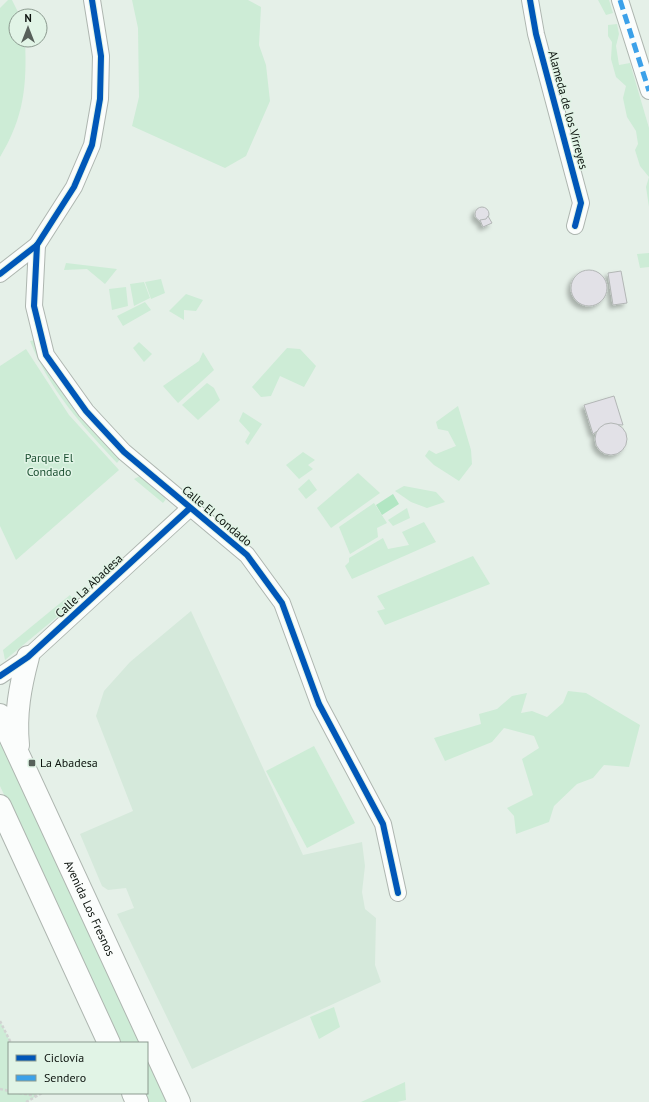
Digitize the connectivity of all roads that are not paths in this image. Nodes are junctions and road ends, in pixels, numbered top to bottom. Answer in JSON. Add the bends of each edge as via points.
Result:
{"nodes":[{"id":1,"x":92,"y":0,"type":"edge"},
{"id":2,"x":530,"y":0,"type":"edge"},
{"id":3,"x":620,"y":0,"type":"edge"},
{"id":4,"x":649,"y":92,"type":"edge"},
{"id":5,"x":575,"y":226,"type":"dead end"},
{"id":6,"x":37,"y":245,"type":"junction"},
{"id":7,"x":0,"y":274,"type":"edge"},
{"id":8,"x":190,"y":508,"type":"junction"},
{"id":9,"x":28,"y":658,"type":"junction"},
{"id":10,"x":0,"y":676,"type":"edge"},
{"id":11,"x":0,"y":716,"type":"edge"},
{"id":12,"x":20,"y":760,"type":"junction"},
{"id":13,"x":0,"y":806,"type":"edge"},
{"id":14,"x":398,"y":893,"type":"dead end"},
{"id":15,"x":109,"y":1042,"type":"edge"},
{"id":16,"x":179,"y":1102,"type":"edge"}],
"edges":[{"from":1,"to":6,"type":"street","via":[[101,56],[100,99],[92,145],[74,187]]},
{"from":2,"to":5,"type":"street","name":"Alameda de los Virreyes","via":[[540,49],[581,203]]},
{"from":3,"to":4,"type":"street"},
{"from":6,"to":7,"type":"street"},
{"from":6,"to":8,"type":"street","name":"Calle El Condado","via":[[34,306],[46,355],[86,411],[124,452]]},
{"from":8,"to":9,"type":"street","name":"Calle La Abadesa"},
{"from":8,"to":14,"type":"street","name":"Calle El Condado","via":[[247,555],[282,603],[319,704],[383,824]]},
{"from":9,"to":10,"type":"street","name":"Calle La Abadesa"},
{"from":9,"to":12,"type":"main road","via":[[16,715]]},
{"from":11,"to":12,"type":"main road","name":"Avenida Los Fresnos"},
{"from":12,"to":16,"type":"main road","name":"Avenida Los Fresnos"},
{"from":13,"to":15,"type":"main road"}]}
